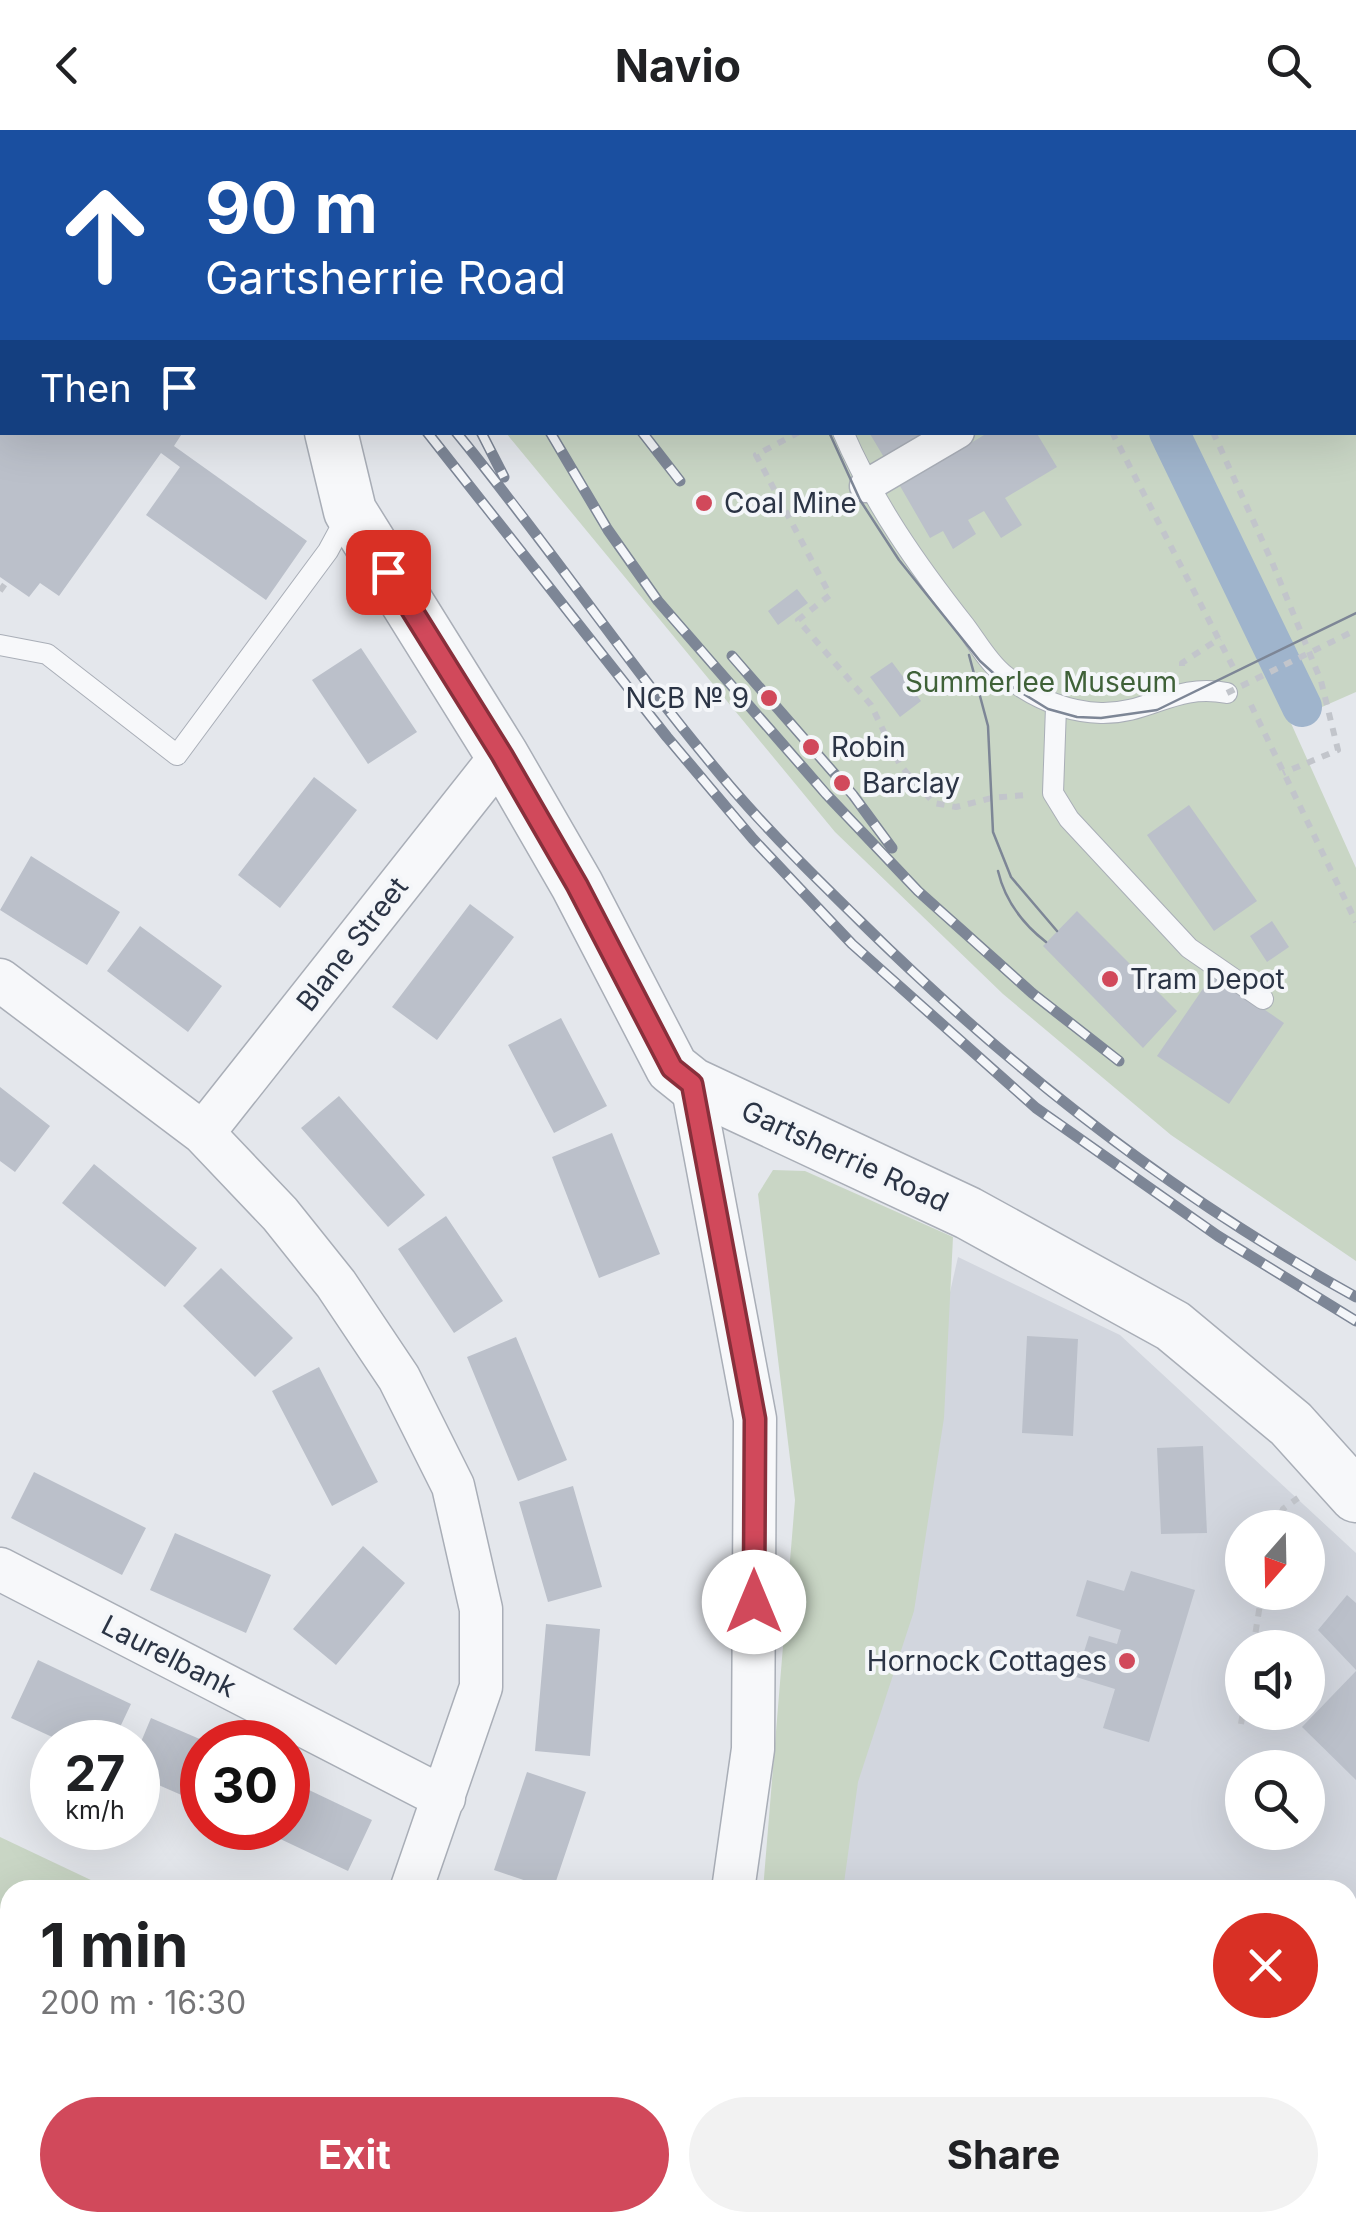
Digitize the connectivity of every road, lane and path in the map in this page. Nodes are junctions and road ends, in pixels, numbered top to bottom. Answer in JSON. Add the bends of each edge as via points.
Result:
{"nodes":[{"id":1,"x":332,"y":435,"type":"edge"},
{"id":2,"x":794,"y":435,"type":"edge"},
{"id":3,"x":844,"y":435,"type":"edge"},
{"id":4,"x":953,"y":435,"type":"edge"},
{"id":5,"x":1114,"y":435,"type":"edge"},
{"id":6,"x":1214,"y":435,"type":"edge"},
{"id":7,"x":866,"y":486,"type":"junction"},
{"id":8,"x":350,"y":511,"type":"junction"},
{"id":9,"x":6,"y":581,"type":"dead end"},
{"id":10,"x":0,"y":590,"type":"edge"},
{"id":11,"x":1356,"y":630,"type":"edge"},
{"id":12,"x":0,"y":645,"type":"edge"},
{"id":13,"x":1227,"y":693,"type":"joint"},
{"id":14,"x":1056,"y":706,"type":"junction"},
{"id":15,"x":502,"y":755,"type":"junction"},
{"id":16,"x":1283,"y":774,"type":"junction"},
{"id":17,"x":1053,"y":793,"type":"junction"},
{"id":18,"x":1356,"y":922,"type":"edge"},
{"id":19,"x":0,"y":980,"type":"edge"},
{"id":20,"x":1263,"y":999,"type":"dead end"},
{"id":21,"x":692,"y":1084,"type":"junction"},
{"id":22,"x":203,"y":1133,"type":"junction"},
{"id":23,"x":1356,"y":1496,"type":"edge"},
{"id":24,"x":0,"y":1569,"type":"edge"},
{"id":25,"x":444,"y":1798,"type":"junction"},
{"id":26,"x":414,"y":1880,"type":"edge"},
{"id":27,"x":734,"y":1880,"type":"edge"}],
"edges":[{"from":1,"to":8,"type":"street","name":"Gartsherrie Road"},
{"from":2,"to":17,"type":"path","via":[[756,455],[830,595],[798,620],[871,705],[900,765],[934,804],[956,807]]},
{"from":3,"to":7,"type":"lane"},
{"from":4,"to":7,"type":"street"},
{"from":5,"to":16,"type":"path"},
{"from":6,"to":16,"type":"path","via":[[1321,681],[1338,750]]},
{"from":7,"to":14,"type":"lane","via":[[1001,673]]},
{"from":8,"to":12,"type":"lane","via":[[328,551],[177,754],[47,654]]},
{"from":8,"to":15,"type":"street","name":"Gartsherrie Road"},
{"from":9,"to":10,"type":"path"},
{"from":11,"to":13,"type":"path","bridge":true},
{"from":13,"to":14,"type":"lane","via":[[1203,688],[1103,713]]},
{"from":14,"to":17,"type":"lane"},
{"from":15,"to":21,"type":"street","name":"Gartsherrie Road","via":[[664,1055]]},
{"from":15,"to":22,"type":"street","name":"Blane Street"},
{"from":16,"to":18,"type":"path"},
{"from":17,"to":20,"type":"lane","via":[[1069,820],[1189,948]]},
{"from":19,"to":22,"type":"street"},
{"from":21,"to":23,"type":"street","name":"Gartsherrie Road","via":[[968,1213],[1173,1326],[1290,1424]]},
{"from":21,"to":27,"type":"street","via":[[755,1419],[752,1748]]},
{"from":22,"to":25,"type":"street","via":[[336,1284],[399,1378],[452,1486],[480,1609],[481,1686]]},
{"from":24,"to":25,"type":"street","name":"Laurelbank"},
{"from":25,"to":26,"type":"street"}]}
